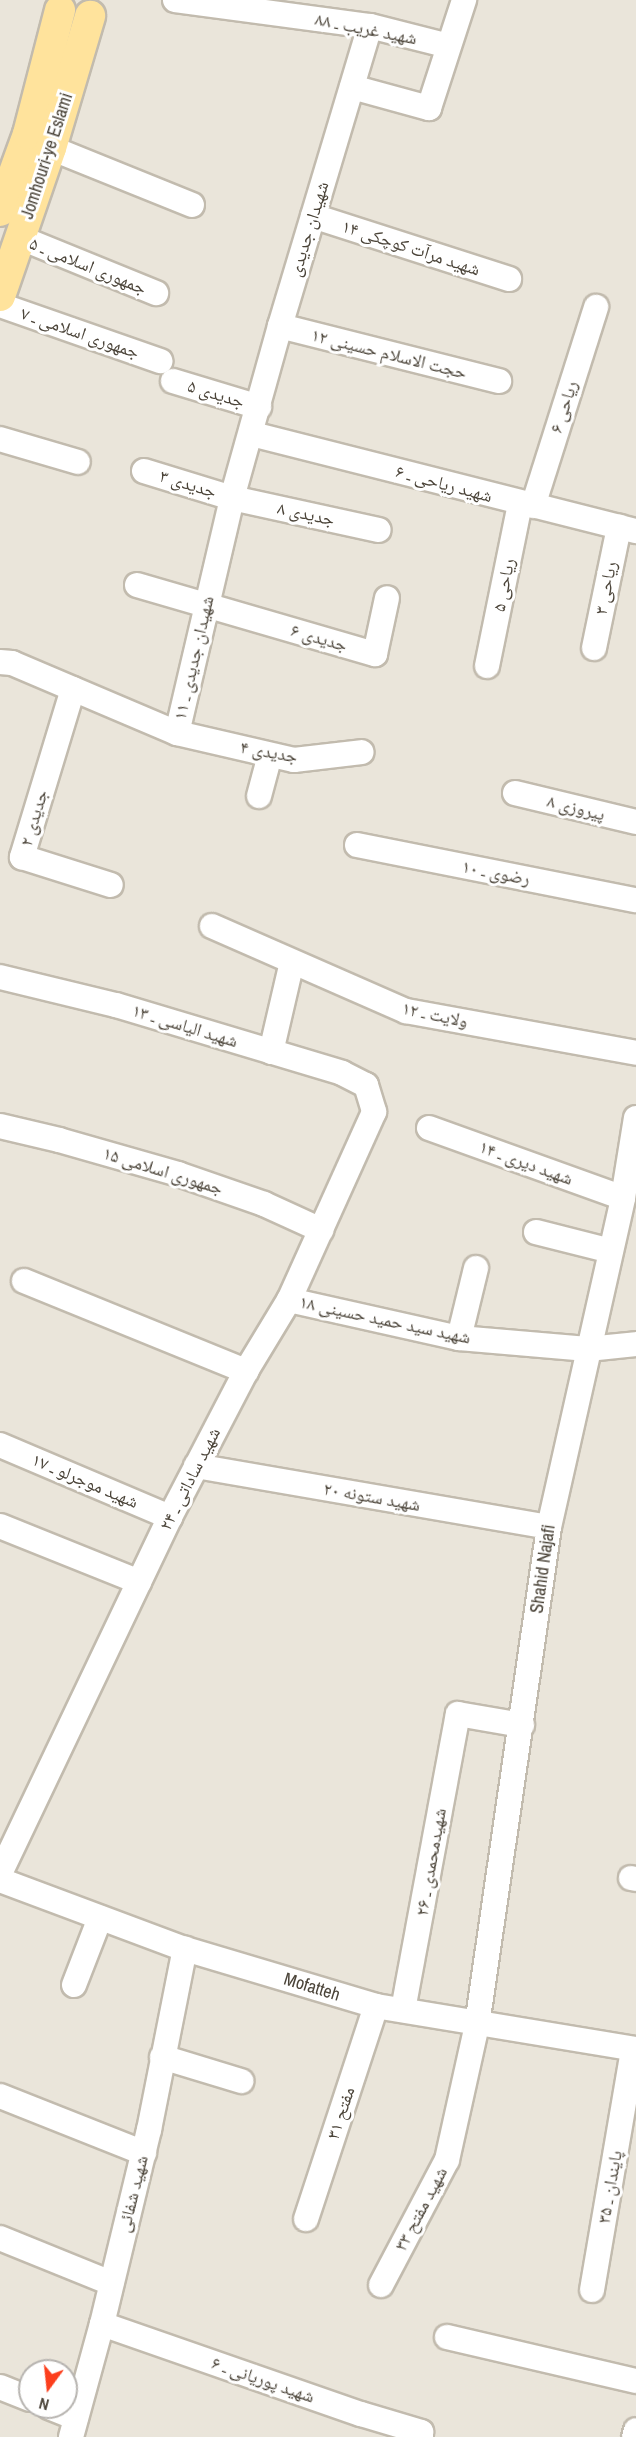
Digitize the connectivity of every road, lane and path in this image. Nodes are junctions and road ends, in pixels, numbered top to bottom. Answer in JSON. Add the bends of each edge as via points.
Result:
{"nodes":[{"id":1,"x":175,"y":0,"type":"edge"},
{"id":2,"x":464,"y":0,"type":"edge"},
{"id":3,"x":57,"y":5,"type":"edge"},
{"id":4,"x":98,"y":8,"type":"edge"},
{"id":5,"x":370,"y":26,"type":"junction"},
{"id":6,"x":449,"y":46,"type":"junction"},
{"id":7,"x":352,"y":87,"type":"junction"},
{"id":8,"x":51,"y":148,"type":"junction"},
{"id":9,"x":3,"y":195,"type":"edge"},
{"id":10,"x":192,"y":205,"type":"dead end"},
{"id":11,"x":313,"y":216,"type":"junction"},
{"id":12,"x":21,"y":238,"type":"junction"},
{"id":13,"x":509,"y":279,"type":"dead end"},
{"id":14,"x":156,"y":293,"type":"dead end"},
{"id":15,"x":0,"y":296,"type":"edge"},
{"id":16,"x":0,"y":305,"type":"edge"},
{"id":17,"x":596,"y":308,"type":"dead end"},
{"id":18,"x":280,"y":326,"type":"junction"},
{"id":19,"x":166,"y":371,"type":"joint"},
{"id":20,"x":499,"y":381,"type":"dead end"},
{"id":21,"x":259,"y":408,"type":"junction"},
{"id":22,"x":252,"y":434,"type":"junction"},
{"id":23,"x":0,"y":439,"type":"edge"},
{"id":24,"x":78,"y":462,"type":"dead end"},
{"id":25,"x":144,"y":471,"type":"dead end"},
{"id":26,"x":232,"y":498,"type":"junction"},
{"id":27,"x":526,"y":505,"type":"junction"},
{"id":28,"x":627,"y":529,"type":"edge"},
{"id":29,"x":379,"y":530,"type":"dead end"},
{"id":30,"x":137,"y":585,"type":"dead end"},
{"id":31,"x":387,"y":598,"type":"dead end"},
{"id":32,"x":207,"y":605,"type":"junction"},
{"id":33,"x":594,"y":648,"type":"dead end"},
{"id":34,"x":0,"y":662,"type":"edge"},
{"id":35,"x":487,"y":666,"type":"dead end"},
{"id":36,"x":74,"y":689,"type":"junction"},
{"id":37,"x":177,"y":733,"type":"junction"},
{"id":38,"x":362,"y":752,"type":"dead end"},
{"id":39,"x":270,"y":755,"type":"junction"},
{"id":40,"x":515,"y":793,"type":"dead end"},
{"id":41,"x":260,"y":796,"type":"dead end"},
{"id":42,"x":636,"y":822,"type":"edge"},
{"id":43,"x":357,"y":845,"type":"dead end"},
{"id":44,"x":111,"y":885,"type":"dead end"},
{"id":45,"x":636,"y":900,"type":"edge"},
{"id":46,"x":212,"y":926,"type":"dead end"},
{"id":47,"x":292,"y":962,"type":"junction"},
{"id":48,"x":0,"y":977,"type":"edge"},
{"id":49,"x":271,"y":1052,"type":"junction"},
{"id":50,"x":636,"y":1053,"type":"edge"},
{"id":51,"x":366,"y":1085,"type":"joint"},
{"id":52,"x":636,"y":1118,"type":"edge"},
{"id":53,"x":0,"y":1126,"type":"edge"},
{"id":54,"x":429,"y":1128,"type":"dead end"},
{"id":55,"x":633,"y":1154,"type":"edge"},
{"id":56,"x":623,"y":1198,"type":"junction"},
{"id":57,"x":321,"y":1230,"type":"junction"},
{"id":58,"x":536,"y":1232,"type":"dead end"},
{"id":59,"x":611,"y":1251,"type":"junction"},
{"id":60,"x":476,"y":1268,"type":"dead end"},
{"id":61,"x":24,"y":1281,"type":"dead end"},
{"id":62,"x":289,"y":1300,"type":"junction"},
{"id":63,"x":459,"y":1338,"type":"junction"},
{"id":64,"x":636,"y":1344,"type":"edge"},
{"id":65,"x":588,"y":1349,"type":"junction"},
{"id":66,"x":246,"y":1371,"type":"junction"},
{"id":67,"x":0,"y":1445,"type":"edge"},
{"id":68,"x":196,"y":1466,"type":"junction"},
{"id":69,"x":170,"y":1517,"type":"junction"},
{"id":70,"x":0,"y":1526,"type":"edge"},
{"id":71,"x":549,"y":1527,"type":"junction"},
{"id":72,"x":139,"y":1582,"type":"junction"},
{"id":73,"x":522,"y":1725,"type":"junction"},
{"id":74,"x":0,"y":1873,"type":"edge"},
{"id":75,"x":0,"y":1880,"type":"edge"},
{"id":76,"x":100,"y":1918,"type":"junction"},
{"id":77,"x":184,"y":1949,"type":"junction"},
{"id":78,"x":74,"y":1985,"type":"dead end"},
{"id":79,"x":376,"y":2006,"type":"junction"},
{"id":80,"x":403,"y":2010,"type":"junction"},
{"id":81,"x":477,"y":2025,"type":"junction"},
{"id":82,"x":635,"y":2049,"type":"edge"},
{"id":83,"x":162,"y":2057,"type":"junction"},
{"id":84,"x":242,"y":2081,"type":"dead end"},
{"id":85,"x":0,"y":2096,"type":"edge"},
{"id":86,"x":144,"y":2153,"type":"junction"},
{"id":87,"x":306,"y":2219,"type":"dead end"},
{"id":88,"x":0,"y":2238,"type":"edge"},
{"id":89,"x":111,"y":2283,"type":"junction"},
{"id":90,"x":381,"y":2285,"type":"dead end"},
{"id":91,"x":592,"y":2290,"type":"dead end"},
{"id":92,"x":102,"y":2324,"type":"junction"},
{"id":93,"x":447,"y":2337,"type":"dead end"},
{"id":94,"x":636,"y":2381,"type":"edge"},
{"id":95,"x":0,"y":2387,"type":"edge"},
{"id":96,"x":18,"y":2394,"type":"edge"},
{"id":97,"x":73,"y":2427,"type":"edge"},
{"id":98,"x":636,"y":2430,"type":"edge"},
{"id":99,"x":421,"y":2437,"type":"edge"},
{"id":100,"x":634,"y":2437,"type":"edge"}],
"edges":[{"from":1,"to":5,"type":"street","name":"شهید غریب ـ ۸۸"},
{"from":2,"to":6,"type":"street"},
{"from":3,"to":4,"type":"main road","via":[[75,17]]},
{"from":3,"to":9,"type":"main road","name":"Jomhouri-ye Eslami","via":[[28,134]]},
{"from":4,"to":8,"type":"main road","name":"Jomhouri-ye Eslami"},
{"from":5,"to":6,"type":"street","name":"شهید غریب ـ ۸۸"},
{"from":5,"to":7,"type":"street","name":"شهیدان جدیدی"},
{"from":6,"to":7,"type":"street","via":[[429,108]]},
{"from":7,"to":11,"type":"street","name":"شهیدان جدیدی"},
{"from":8,"to":10,"type":"street"},
{"from":8,"to":12,"type":"main road","name":"Jomhouri-ye Eslami"},
{"from":11,"to":13,"type":"street","name":"شهید مرآت کوچکی ۱۴"},
{"from":11,"to":18,"type":"street","name":"شهیدان جدیدی"},
{"from":12,"to":14,"type":"street","name":"جمهوری اسلامی ـ ۵"},
{"from":12,"to":15,"type":"main road","name":"Jomhouri-ye Eslami"},
{"from":16,"to":19,"type":"street","name":"جمهوری اسلامی ـ ۷"},
{"from":17,"to":27,"type":"street","name":"ریاحی ۶"},
{"from":18,"to":20,"type":"street","name":"حجت الاسلام حسینی ۱۲"},
{"from":18,"to":21,"type":"street","name":"شهیدان جدیدی"},
{"from":19,"to":21,"type":"street","name":"جدیدی ۵"},
{"from":21,"to":22,"type":"street","name":"شهیدان جدیدی"},
{"from":22,"to":26,"type":"street","name":"شهیدان جدیدی ـ ۱۱"},
{"from":22,"to":27,"type":"street","name":"شهید ریاحی ـ ۶"},
{"from":23,"to":24,"type":"street"},
{"from":25,"to":26,"type":"street","name":"جدیدی ۳"},
{"from":26,"to":29,"type":"street","name":"جدیدی ۸"},
{"from":26,"to":32,"type":"street","name":"شهیدان جدیدی ـ ۱۱"},
{"from":27,"to":28,"type":"street","name":"شهید ریاحی ـ ۶"},
{"from":27,"to":35,"type":"street","name":"ریاحی ۵"},
{"from":28,"to":33,"type":"street","name":"ریاحی ۳"},
{"from":30,"to":32,"type":"street"},
{"from":31,"to":32,"type":"street","name":"جدیدی ۶","via":[[375,654]]},
{"from":32,"to":37,"type":"street","name":"شهیدان جدیدی ـ ۱۱"},
{"from":34,"to":36,"type":"street","name":"شهیدان جدیدی ـ ۱۱","via":[[12,663]]},
{"from":36,"to":37,"type":"street","name":"شهیدان جدیدی ـ ۱۱"},
{"from":36,"to":44,"type":"street","name":"جدیدی ۲","via":[[22,857]]},
{"from":37,"to":39,"type":"street","name":"جدیدی ۴"},
{"from":38,"to":39,"type":"street","name":"جدیدی ۴","via":[[294,760]]},
{"from":39,"to":41,"type":"street"},
{"from":40,"to":42,"type":"street","name":"پیروزی ۸"},
{"from":43,"to":45,"type":"street","name":"رضوی ـ ۱۰"},
{"from":46,"to":47,"type":"street","name":"ولایت ـ ۱۲"},
{"from":47,"to":49,"type":"street"},
{"from":47,"to":50,"type":"street","name":"ولایت ـ ۱۲","via":[[406,1011]]},
{"from":48,"to":49,"type":"street","name":"شهید الیاسی ـ ۱۳","via":[[116,1005]]},
{"from":49,"to":51,"type":"street","name":"شهید الیاسی ـ ۱۳","via":[[342,1073]]},
{"from":51,"to":57,"type":"street","name":"شهید ساداتی ـ ۲۴","via":[[374,1112]]},
{"from":52,"to":55,"type":"street","name":"Shahid Najafi"},
{"from":53,"to":57,"type":"street","name":"جمهوری اسلامی ۱۵","via":[[178,1174],[264,1204]]},
{"from":54,"to":56,"type":"street","name":"شهید دیری ـ ۱۴"},
{"from":55,"to":56,"type":"street","name":"Shahid Najafi"},
{"from":56,"to":59,"type":"street","name":"Shahid Najafi"},
{"from":57,"to":62,"type":"street","name":"شهید ساداتی ـ ۲۴"},
{"from":58,"to":59,"type":"street"},
{"from":59,"to":65,"type":"street","name":"Shahid Najafi"},
{"from":60,"to":63,"type":"street"},
{"from":61,"to":66,"type":"street"},
{"from":62,"to":63,"type":"street","name":"شهید سید حمید حسینی ۱۸"},
{"from":62,"to":66,"type":"street","name":"شهید ساداتی ـ ۲۴"},
{"from":63,"to":65,"type":"street","name":"شهید سید حمید حسینی ۱۸"},
{"from":64,"to":65,"type":"street","name":"شهید سید حمید حسینی ۱۸"},
{"from":65,"to":71,"type":"street","name":"Shahid Najafi"},
{"from":66,"to":68,"type":"street","name":"شهید ساداتی ـ ۲۴"},
{"from":67,"to":69,"type":"street","name":"شهید موجرلو ـ ۱۷"},
{"from":68,"to":69,"type":"street","name":"شهید ساداتی ـ ۲۴"},
{"from":68,"to":71,"type":"street","name":"شهید ستونه ۲۰"},
{"from":69,"to":72,"type":"street","name":"شهید ساداتی ـ ۲۴"},
{"from":70,"to":72,"type":"street"},
{"from":71,"to":73,"type":"street","name":"Shahid Najafi"},
{"from":72,"to":74,"type":"street","name":"شهید ساداتی ـ ۲۴"},
{"from":73,"to":80,"type":"street","name":"شهیدمحمدی ـ ۲۶","via":[[458,1714]]},
{"from":73,"to":81,"type":"street","name":"Shahid Najafi"},
{"from":75,"to":76,"type":"street","name":"Mofatteh"},
{"from":76,"to":77,"type":"street","name":"Mofatteh"},
{"from":76,"to":78,"type":"street"},
{"from":77,"to":79,"type":"street","name":"Mofatteh"},
{"from":77,"to":83,"type":"street","name":"شهید شفائی"},
{"from":79,"to":80,"type":"street","name":"Mofatteh"},
{"from":79,"to":87,"type":"street","name":"مفتح ۳۱"},
{"from":80,"to":81,"type":"street","name":"Mofatteh"},
{"from":81,"to":82,"type":"street","name":"Mofatteh"},
{"from":81,"to":90,"type":"street","name":"شهید مفتح ۳۳","via":[[447,2160]]},
{"from":82,"to":91,"type":"street","name":"پایندان ـ ۳۵"},
{"from":83,"to":84,"type":"street"},
{"from":83,"to":86,"type":"street","name":"شهید شفائی"},
{"from":85,"to":86,"type":"street"},
{"from":86,"to":89,"type":"street","name":"شهید شفائی"},
{"from":88,"to":89,"type":"street"},
{"from":89,"to":92,"type":"street","name":"شهید شفائی"},
{"from":92,"to":97,"type":"street","name":"شهید شفائی"},
{"from":92,"to":99,"type":"street","name":"شهید پوریانی ـ ۶","via":[[421,2432]]},
{"from":93,"to":94,"type":"street"},
{"from":95,"to":96,"type":"street"},
{"from":98,"to":100,"type":"street"}]}
